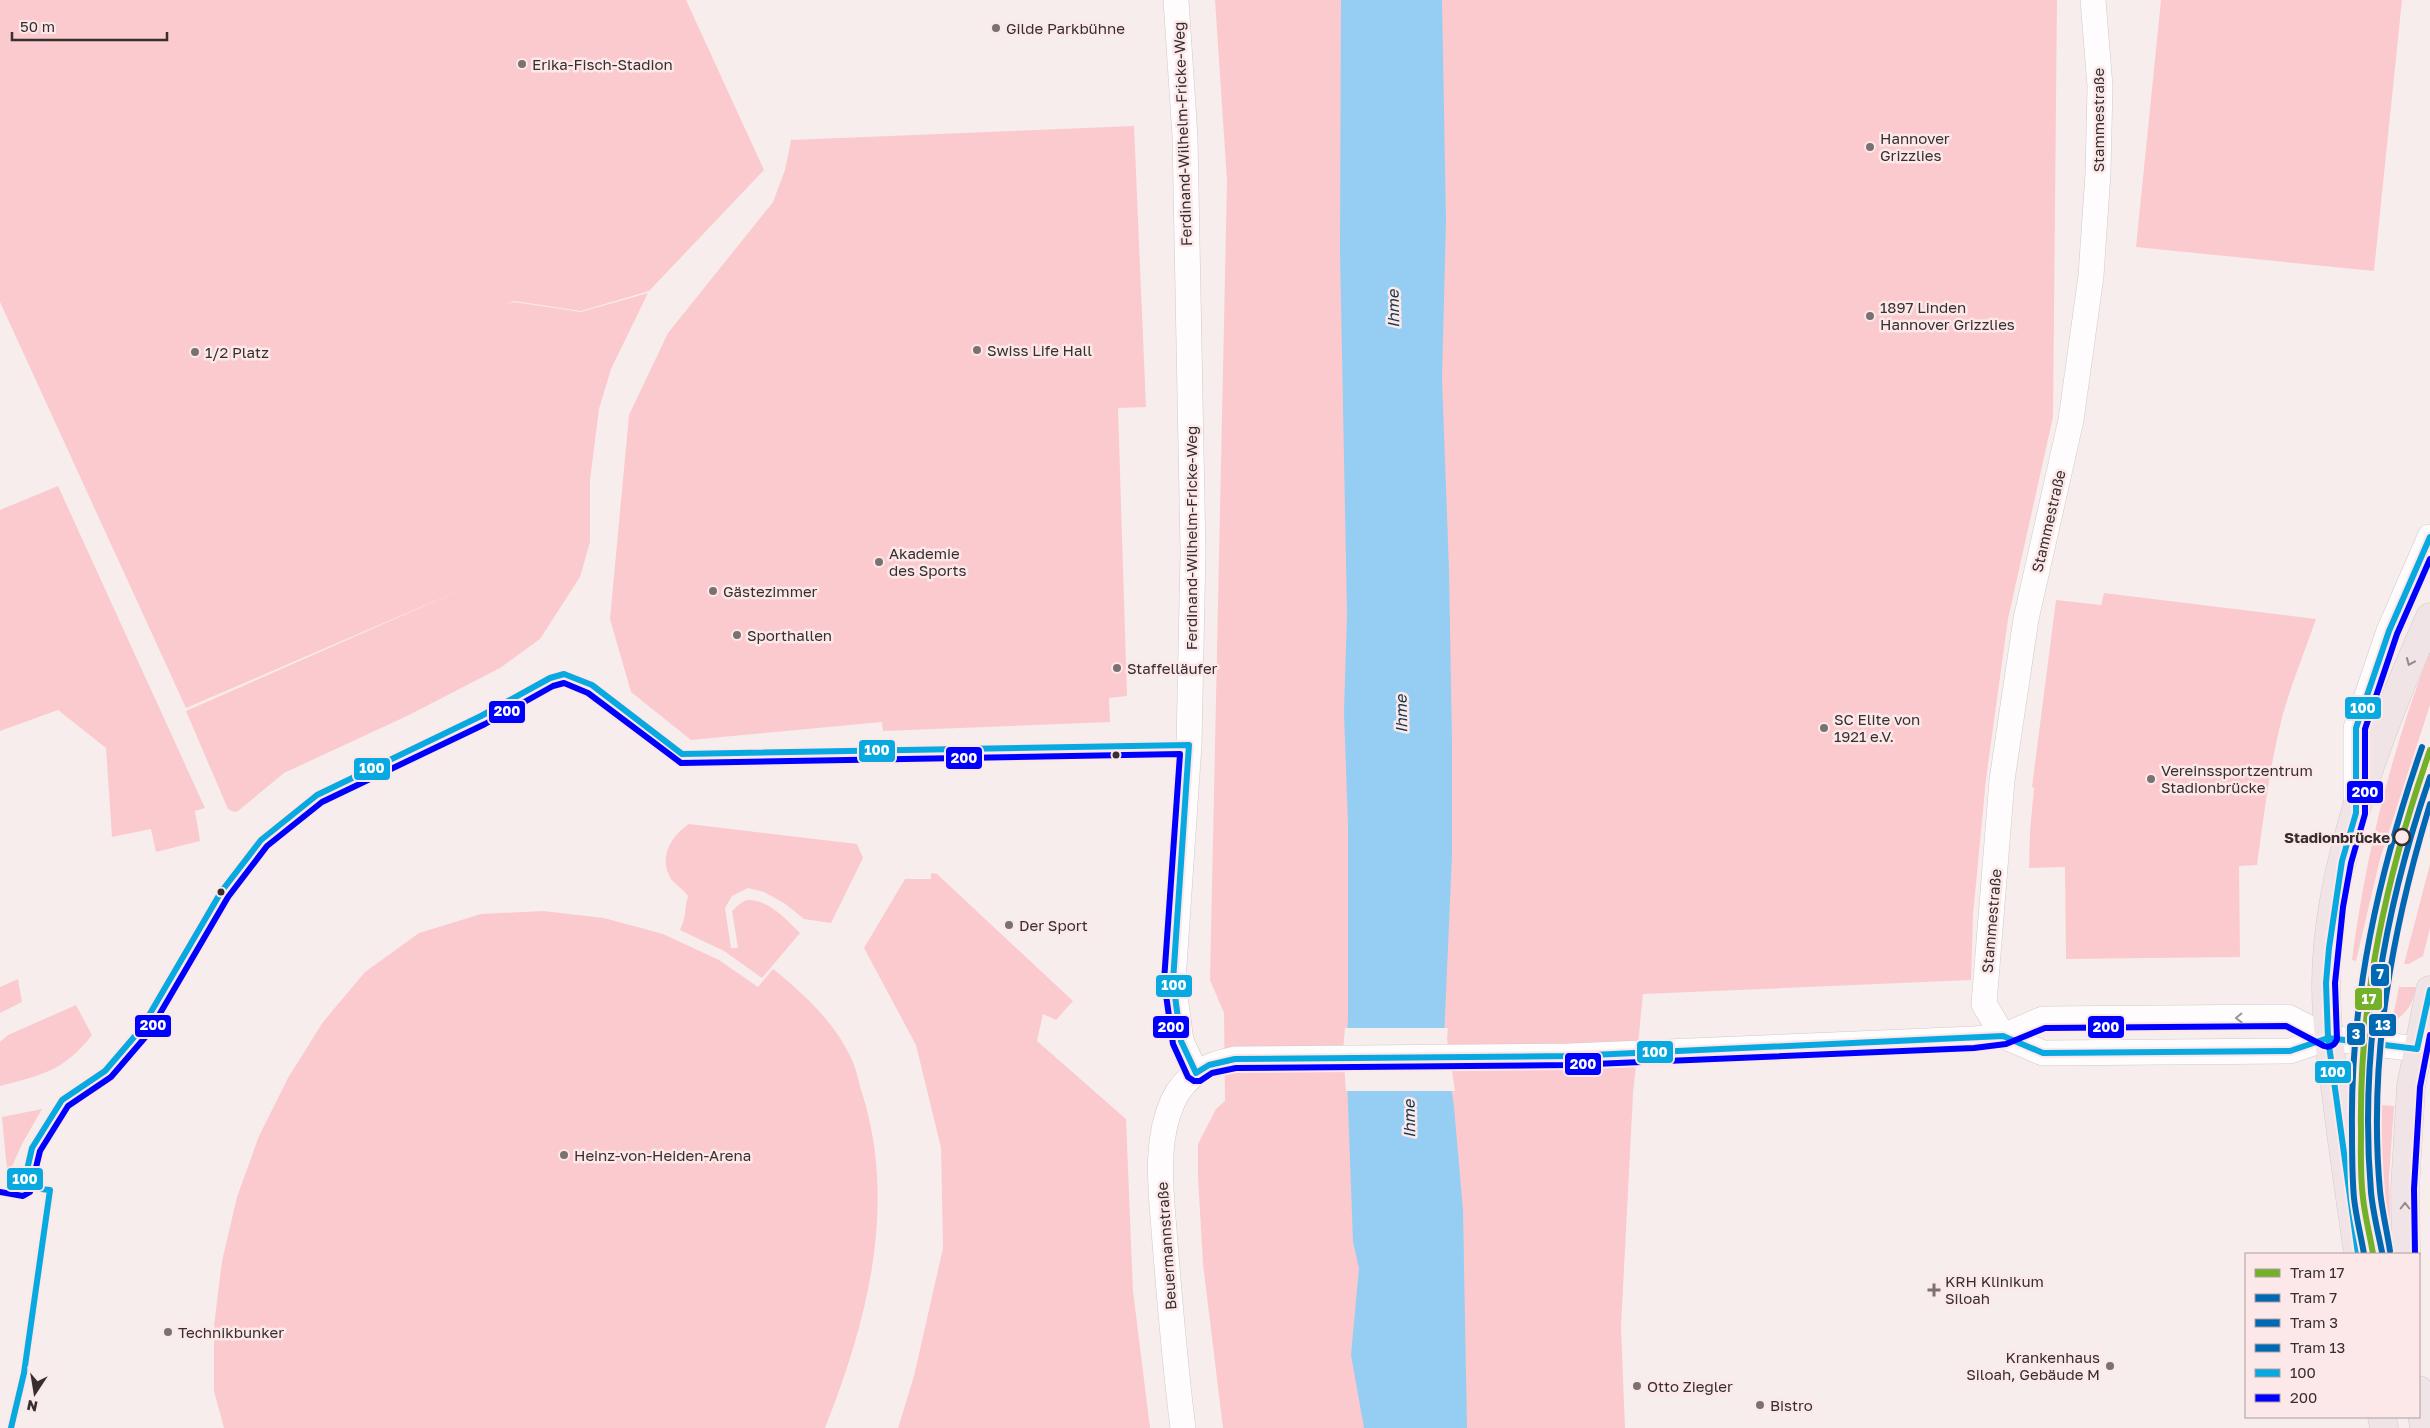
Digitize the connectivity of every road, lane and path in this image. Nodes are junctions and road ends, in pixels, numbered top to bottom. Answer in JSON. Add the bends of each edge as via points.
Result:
{"nodes":[{"id":1,"x":1176,"y":0,"type":"edge"},
{"id":2,"x":2093,"y":0,"type":"edge"},
{"id":3,"x":2430,"y":537,"type":"edge"},
{"id":4,"x":2430,"y":617,"type":"edge"},
{"id":5,"x":2356,"y":813,"type":"junction"},
{"id":6,"x":2430,"y":990,"type":"edge"},
{"id":7,"x":2003,"y":1036,"type":"junction"},
{"id":8,"x":2328,"y":1038,"type":"junction"},
{"id":9,"x":2417,"y":1049,"type":"junction"},
{"id":10,"x":1196,"y":1073,"type":"junction"},
{"id":11,"x":2358,"y":1253,"type":"edge"},
{"id":12,"x":2406,"y":1253,"type":"edge"},
{"id":13,"x":2420,"y":1397,"type":"edge"},
{"id":14,"x":1183,"y":1428,"type":"edge"},
{"id":15,"x":2424,"y":1428,"type":"edge"}],
"edges":[{"from":1,"to":10,"type":"street","name":"Ferdinand-Wilhelm-Fricke-Weg","via":[[1185,137],[1193,561],[1189,744],[1173,981],[1181,1041]]},
{"from":2,"to":7,"type":"street","name":"Stammestraße","via":[[2100,86],[2092,276],[2071,420],[2026,619],[2002,780],[1984,1004]]},
{"from":3,"to":5,"type":"street","via":[[2388,631],[2356,728]]},
{"from":4,"to":5,"type":"main road","one_way":true,"via":[[2396,695]]},
{"from":5,"to":8,"type":"main road","via":[[2342,861],[2334,906],[2326,983]]},
{"from":6,"to":9,"type":"main road"},
{"from":7,"to":8,"type":"street","via":[[2043,1053],[2290,1051]]},
{"from":8,"to":7,"type":"street","one_way":true,"via":[[2288,1017],[2043,1019]]},
{"from":7,"to":10,"type":"street","via":[[1570,1056],[1236,1059],[1209,1065]]},
{"from":8,"to":9,"type":"street"},
{"from":8,"to":11,"type":"main road"},
{"from":12,"to":9,"type":"main road","one_way":true,"via":[[2406,1150]]},
{"from":10,"to":14,"type":"street","name":"Beuermannstraße","via":[[1182,1086],[1173,1101],[1162,1142],[1161,1177],[1172,1337]]},
{"from":13,"to":15,"type":"main road"}]}
